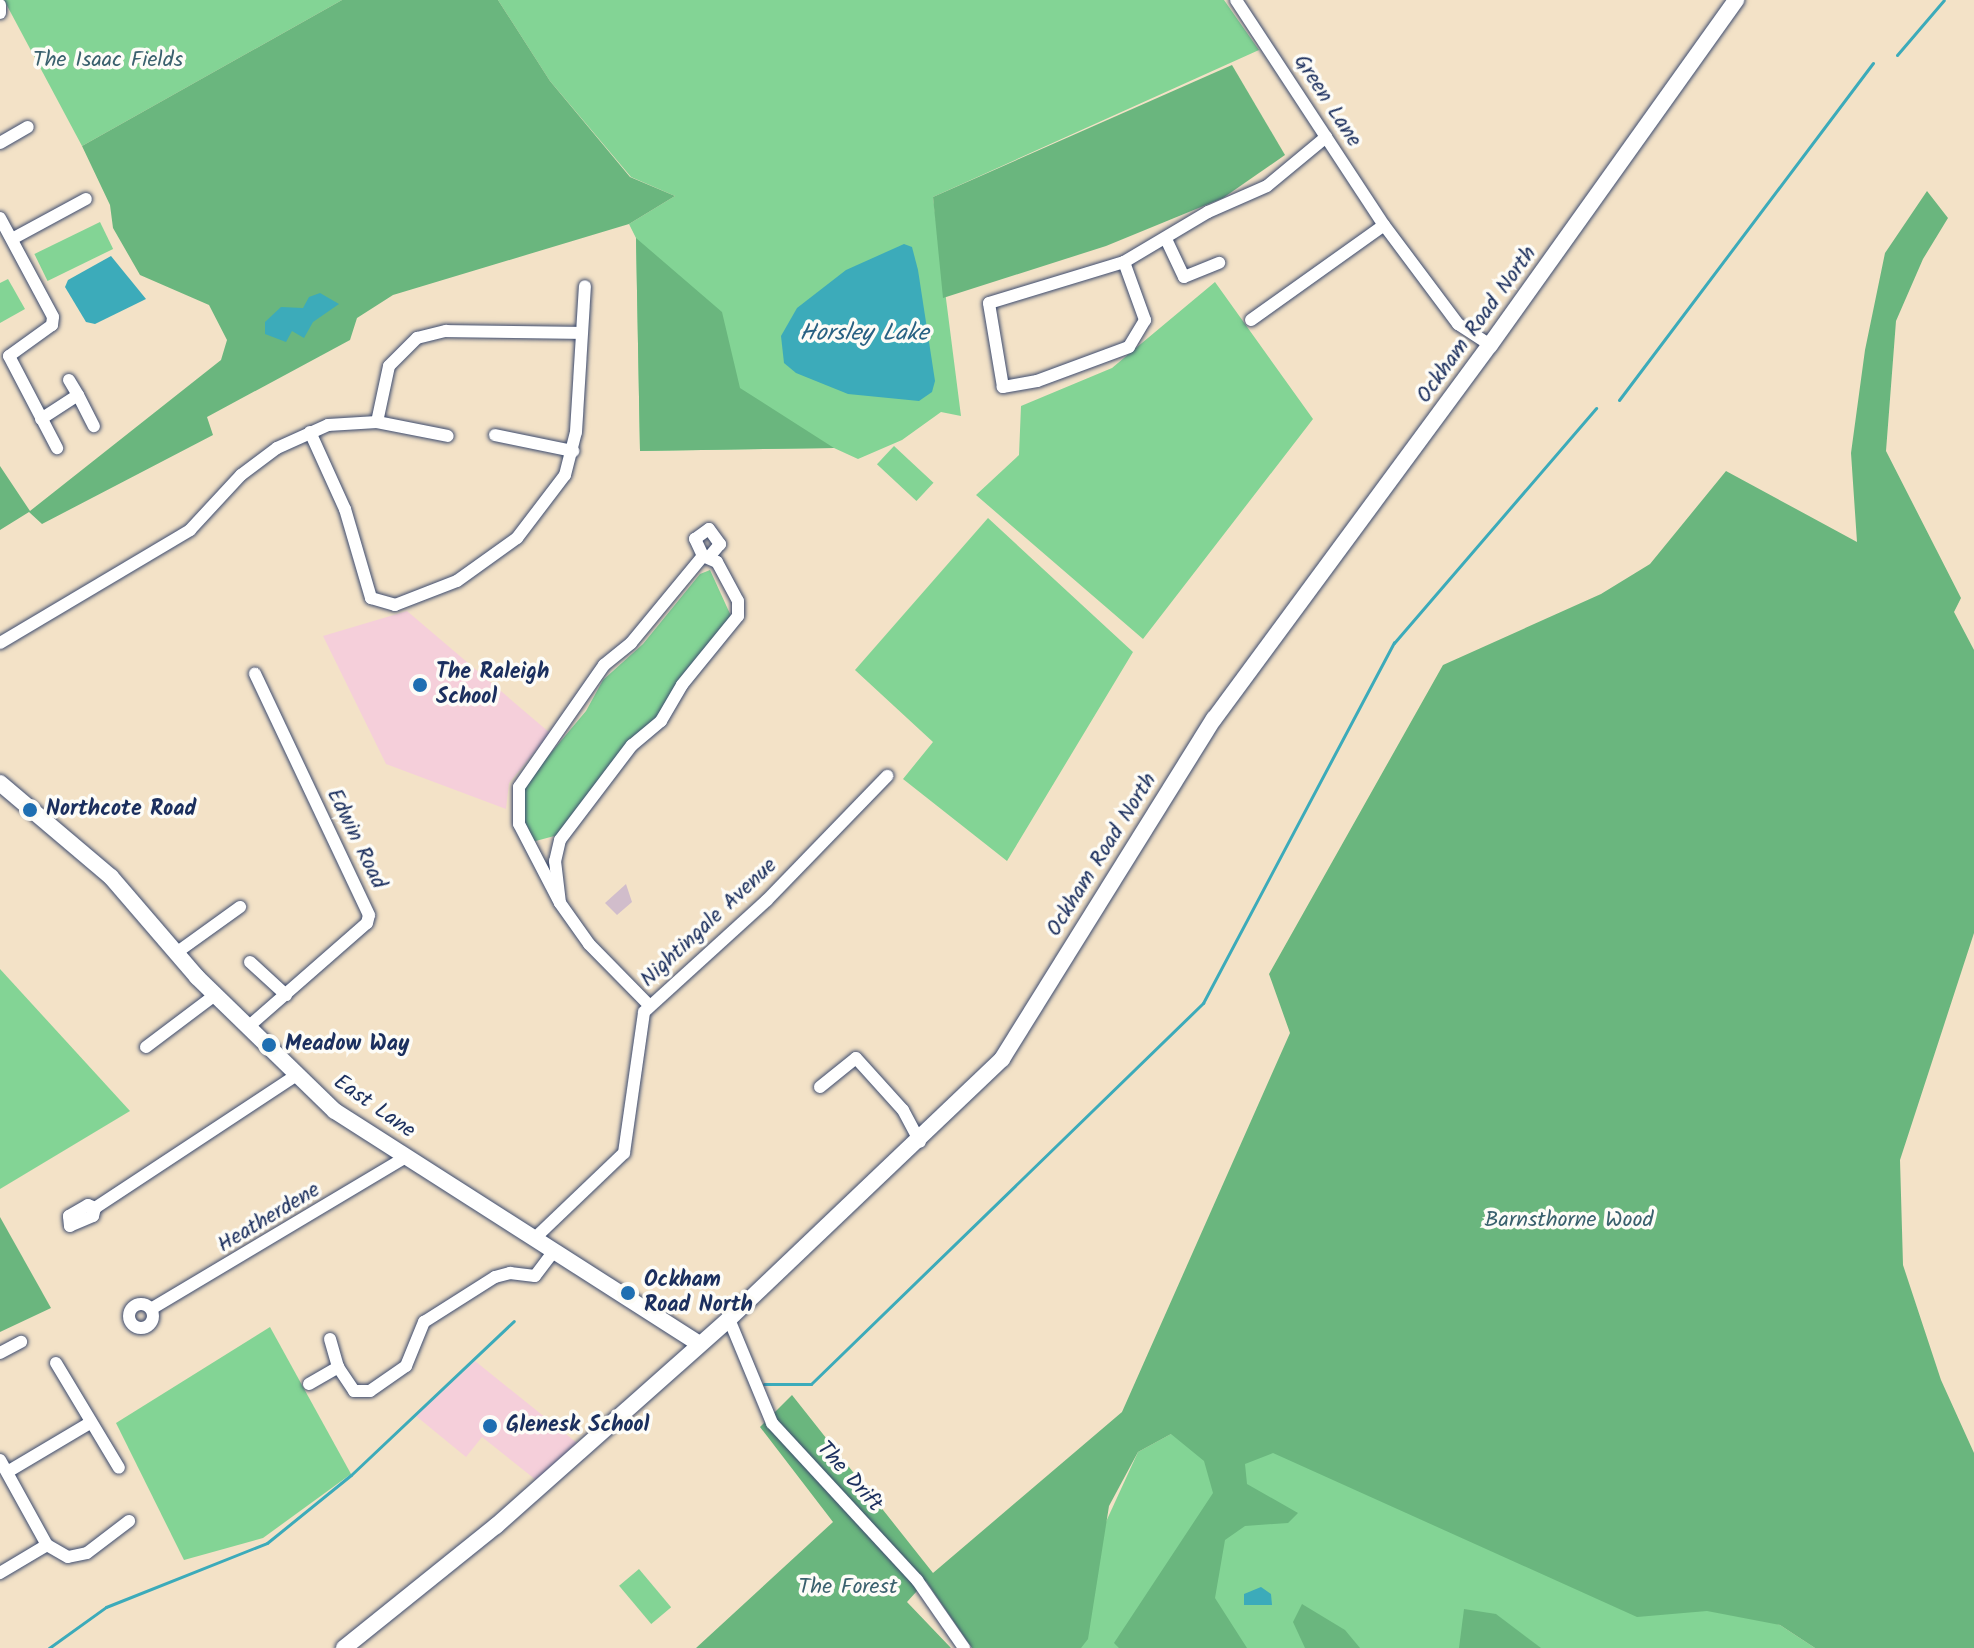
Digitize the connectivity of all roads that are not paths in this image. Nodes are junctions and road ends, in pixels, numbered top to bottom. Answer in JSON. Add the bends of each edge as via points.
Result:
{"nodes":[{"id":1,"x":1236,"y":0,"type":"edge"},
{"id":2,"x":1736,"y":0,"type":"edge"},
{"id":3,"x":0,"y":5,"type":"edge"},
{"id":4,"x":0,"y":13,"type":"edge"},
{"id":5,"x":28,"y":127,"type":"dead end"},
{"id":6,"x":1326,"y":137,"type":"junction"},
{"id":7,"x":0,"y":143,"type":"edge"},
{"id":8,"x":86,"y":199,"type":"dead end"},
{"id":9,"x":0,"y":218,"type":"edge"},
{"id":10,"x":1384,"y":225,"type":"junction"},
{"id":11,"x":12,"y":239,"type":"junction"},
{"id":12,"x":1166,"y":239,"type":"junction"},
{"id":13,"x":1124,"y":262,"type":"junction"},
{"id":14,"x":1219,"y":263,"type":"dead end"},
{"id":15,"x":585,"y":286,"type":"dead end"},
{"id":16,"x":1251,"y":320,"type":"dead end"},
{"id":17,"x":581,"y":333,"type":"junction"},
{"id":18,"x":1490,"y":345,"type":"junction"},
{"id":19,"x":69,"y":380,"type":"dead end"},
{"id":20,"x":78,"y":395,"type":"junction"},
{"id":21,"x":41,"y":419,"type":"junction"},
{"id":22,"x":377,"y":422,"type":"junction"},
{"id":23,"x":94,"y":426,"type":"dead end"},
{"id":24,"x":310,"y":432,"type":"junction"},
{"id":25,"x":495,"y":435,"type":"dead end"},
{"id":26,"x":448,"y":436,"type":"dead end"},
{"id":27,"x":57,"y":448,"type":"dead end"},
{"id":28,"x":573,"y":451,"type":"junction"},
{"id":29,"x":0,"y":643,"type":"edge"},
{"id":30,"x":255,"y":674,"type":"dead end"},
{"id":31,"x":887,"y":776,"type":"dead end"},
{"id":32,"x":0,"y":783,"type":"edge"},
{"id":33,"x":560,"y":840,"type":"junction"},
{"id":34,"x":530,"y":845,"type":"junction"},
{"id":35,"x":560,"y":903,"type":"junction"},
{"id":36,"x":240,"y":907,"type":"dead end"},
{"id":37,"x":176,"y":953,"type":"junction"},
{"id":38,"x":250,"y":962,"type":"dead end"},
{"id":39,"x":215,"y":995,"type":"junction"},
{"id":40,"x":286,"y":995,"type":"junction"},
{"id":41,"x":649,"y":1005,"type":"junction"},
{"id":42,"x":248,"y":1027,"type":"junction"},
{"id":43,"x":146,"y":1047,"type":"dead end"},
{"id":44,"x":297,"y":1075,"type":"junction"},
{"id":45,"x":820,"y":1087,"type":"dead end"},
{"id":46,"x":920,"y":1142,"type":"junction"},
{"id":47,"x":406,"y":1157,"type":"junction"},
{"id":48,"x":95,"y":1208,"type":"dead end"},
{"id":49,"x":535,"y":1238,"type":"junction"},
{"id":50,"x":553,"y":1252,"type":"junction"},
{"id":51,"x":151,"y":1309,"type":"dead end"},
{"id":52,"x":729,"y":1319,"type":"junction"},
{"id":53,"x":330,"y":1339,"type":"dead end"},
{"id":54,"x":21,"y":1342,"type":"dead end"},
{"id":55,"x":699,"y":1344,"type":"junction"},
{"id":56,"x":0,"y":1353,"type":"edge"},
{"id":57,"x":56,"y":1363,"type":"dead end"},
{"id":58,"x":338,"y":1367,"type":"junction"},
{"id":59,"x":309,"y":1384,"type":"dead end"},
{"id":60,"x":90,"y":1423,"type":"junction"},
{"id":61,"x":0,"y":1460,"type":"edge"},
{"id":62,"x":119,"y":1468,"type":"dead end"},
{"id":63,"x":9,"y":1471,"type":"junction"},
{"id":64,"x":129,"y":1521,"type":"dead end"},
{"id":65,"x":47,"y":1545,"type":"junction"},
{"id":66,"x":0,"y":1573,"type":"edge"},
{"id":67,"x":344,"y":1648,"type":"edge"},
{"id":68,"x":964,"y":1648,"type":"edge"}],
"edges":[{"from":1,"to":6,"type":"street","name":"Green Lane"},
{"from":2,"to":18,"type":"main road","name":"Ockham Road North"},
{"from":3,"to":4,"type":"street"},
{"from":5,"to":7,"type":"street"},
{"from":6,"to":10,"type":"street","name":"Green Lane"},
{"from":6,"to":12,"type":"street","via":[[1267,186]]},
{"from":8,"to":11,"type":"street"},
{"from":9,"to":11,"type":"street"},
{"from":10,"to":16,"type":"street"},
{"from":10,"to":18,"type":"street","name":"Green Lane","via":[[1458,324]]},
{"from":11,"to":21,"type":"street","via":[[53,317],[52,325],[9,356]]},
{"from":12,"to":13,"type":"street"},
{"from":12,"to":14,"type":"street","via":[[1184,277]]},
{"from":13,"to":13,"type":"street","via":[[989,303],[1003,387],[1037,381],[1129,347],[1145,320]]},
{"from":15,"to":17,"type":"street"},
{"from":17,"to":22,"type":"street","via":[[446,331],[417,338],[389,366]]},
{"from":17,"to":28,"type":"street"},
{"from":18,"to":46,"type":"main road","name":"Ockham Road North","via":[[1214,719],[1002,1059]]},
{"from":19,"to":20,"type":"street"},
{"from":20,"to":21,"type":"street"},
{"from":20,"to":23,"type":"street"},
{"from":21,"to":27,"type":"street"},
{"from":22,"to":24,"type":"street","via":[[340,422]]},
{"from":22,"to":26,"type":"street"},
{"from":24,"to":28,"type":"street","via":[[345,509],[368,592],[390,606],[457,581],[506,548],[547,503]]},
{"from":24,"to":29,"type":"street","via":[[241,475],[190,530]]},
{"from":25,"to":28,"type":"street"},
{"from":30,"to":40,"type":"street","name":"Edwin Road","via":[[369,915]]},
{"from":31,"to":41,"type":"street","name":"Nightingale Avenue","via":[[751,916]]},
{"from":32,"to":37,"type":"main road","name":"East Lane","via":[[93,859]]},
{"from":33,"to":34,"type":"street","via":[[544,853]]},
{"from":33,"to":34,"type":"street","via":[[632,745],[661,721],[682,685],[738,616],[738,601],[706,556],[631,643],[604,665],[521,780],[516,809]]},
{"from":33,"to":35,"type":"street","via":[[555,861]]},
{"from":34,"to":35,"type":"street"},
{"from":35,"to":41,"type":"street","via":[[583,938]]},
{"from":36,"to":37,"type":"street"},
{"from":37,"to":39,"type":"main road","name":"East Lane"},
{"from":38,"to":40,"type":"street"},
{"from":39,"to":42,"type":"main road","name":"East Lane"},
{"from":39,"to":43,"type":"street"},
{"from":40,"to":42,"type":"street","name":"Edwin Road"},
{"from":41,"to":49,"type":"street","name":"Nightingale Avenue","via":[[640,1025],[624,1153]]},
{"from":42,"to":44,"type":"main road","name":"East Lane"},
{"from":44,"to":47,"type":"main road","name":"East Lane","via":[[335,1111]]},
{"from":44,"to":48,"type":"street"},
{"from":45,"to":46,"type":"street","via":[[856,1058],[903,1110]]},
{"from":46,"to":52,"type":"main road","name":"Ockham Road North"},
{"from":47,"to":49,"type":"main road","name":"East Lane"},
{"from":47,"to":51,"type":"street","name":"Heatherdene"},
{"from":49,"to":50,"type":"main road","name":"East Lane"},
{"from":50,"to":55,"type":"main road","name":"East Lane"},
{"from":50,"to":58,"type":"street","via":[[535,1276],[495,1277],[424,1322],[406,1366],[370,1391],[354,1391]]},
{"from":52,"to":55,"type":"main road","name":"Ockham Road North"},
{"from":52,"to":68,"type":"street","name":"The Drift","via":[[772,1423],[917,1580]]},
{"from":53,"to":58,"type":"street"},
{"from":54,"to":56,"type":"street"},
{"from":55,"to":67,"type":"main road","name":"Ockham Road North","via":[[496,1526]]},
{"from":57,"to":60,"type":"street"},
{"from":58,"to":59,"type":"street"},
{"from":60,"to":62,"type":"street"},
{"from":60,"to":63,"type":"street"},
{"from":61,"to":63,"type":"street"},
{"from":63,"to":65,"type":"street"},
{"from":64,"to":65,"type":"street","via":[[87,1553],[68,1557]]},
{"from":65,"to":66,"type":"street"}]}
